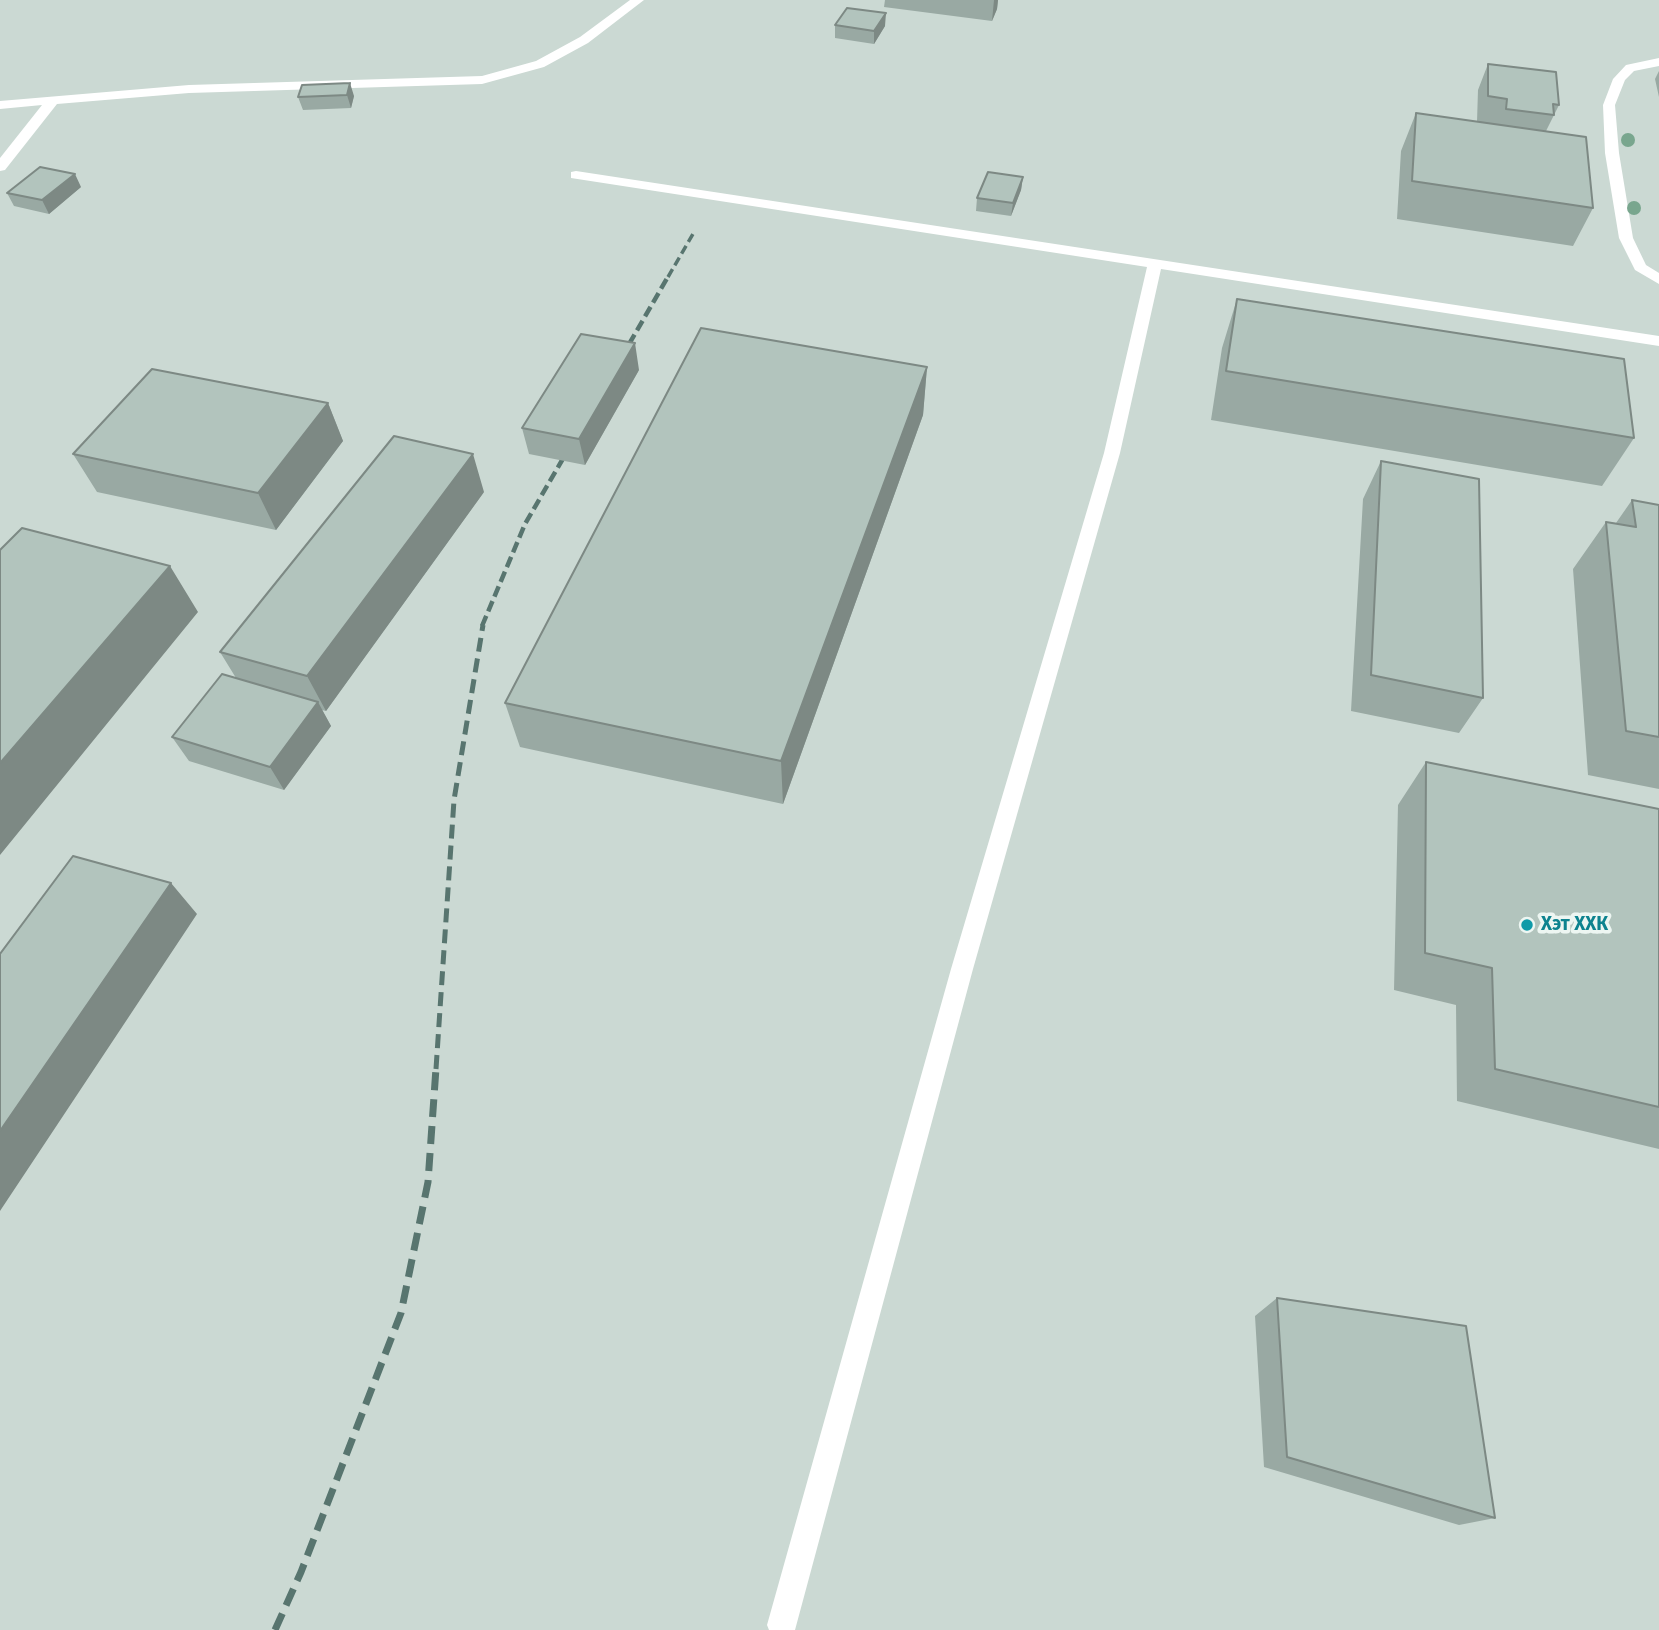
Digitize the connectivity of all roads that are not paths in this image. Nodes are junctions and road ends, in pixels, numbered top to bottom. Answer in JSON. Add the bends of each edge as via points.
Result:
{"nodes":[{"id":1,"x":638,"y":0,"type":"edge"},
{"id":2,"x":1659,"y":62,"type":"edge"},
{"id":3,"x":54,"y":99,"type":"junction"},
{"id":4,"x":0,"y":105,"type":"edge"},
{"id":5,"x":0,"y":167,"type":"edge"},
{"id":6,"x":576,"y":175,"type":"dead end"},
{"id":7,"x":1155,"y":264,"type":"junction"},
{"id":8,"x":1659,"y":280,"type":"edge"},
{"id":9,"x":1659,"y":341,"type":"edge"},
{"id":10,"x":782,"y":1625,"type":"dead end"}],
"edges":[{"from":1,"to":3,"type":"lane","via":[[584,40],[540,64],[482,80],[189,89]]},
{"from":2,"to":8,"type":"lane","via":[[1630,68],[1619,79],[1609,105],[1626,238],[1640,267]]},
{"from":3,"to":4,"type":"lane"},
{"from":3,"to":5,"type":"lane"},
{"from":6,"to":7,"type":"lane"},
{"from":7,"to":9,"type":"lane"},
{"from":7,"to":10,"type":"lane","via":[[1112,453],[962,969]]}]}
